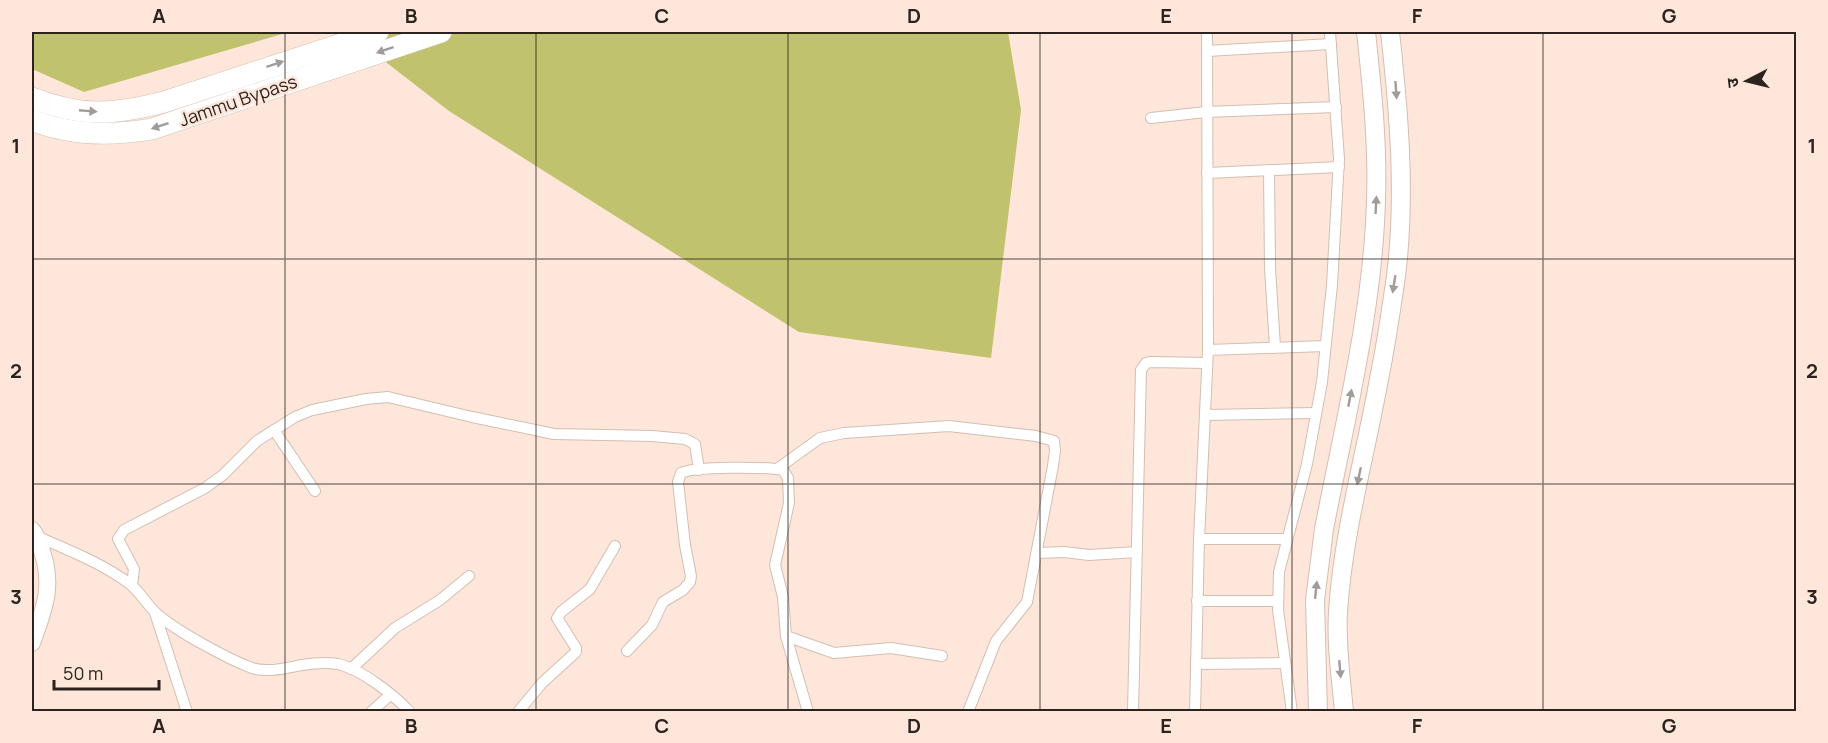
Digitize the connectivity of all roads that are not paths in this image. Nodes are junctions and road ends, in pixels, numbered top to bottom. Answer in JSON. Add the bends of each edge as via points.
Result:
{"nodes":[{"id":1,"x":378,"y":32,"type":"edge"},
{"id":2,"x":441,"y":32,"type":"edge"},
{"id":3,"x":1207,"y":32,"type":"edge"},
{"id":4,"x":1330,"y":32,"type":"edge"},
{"id":5,"x":1366,"y":32,"type":"edge"},
{"id":6,"x":1390,"y":32,"type":"edge"},
{"id":7,"x":1331,"y":44,"type":"junction"},
{"id":8,"x":1207,"y":51,"type":"junction"},
{"id":9,"x":32,"y":98,"type":"edge"},
{"id":10,"x":1336,"y":107,"type":"junction"},
{"id":11,"x":1206,"y":112,"type":"junction"},
{"id":12,"x":1151,"y":118,"type":"dead end"},
{"id":13,"x":32,"y":120,"type":"edge"},
{"id":14,"x":1339,"y":167,"type":"junction"},
{"id":15,"x":1269,"y":171,"type":"junction"},
{"id":16,"x":1207,"y":173,"type":"junction"},
{"id":17,"x":1325,"y":345,"type":"junction"},
{"id":18,"x":1275,"y":347,"type":"junction"},
{"id":19,"x":1208,"y":350,"type":"junction"},
{"id":20,"x":1207,"y":363,"type":"junction"},
{"id":21,"x":1316,"y":413,"type":"junction"},
{"id":22,"x":1205,"y":415,"type":"junction"},
{"id":23,"x":274,"y":429,"type":"junction"},
{"id":24,"x":777,"y":469,"type":"junction"},
{"id":25,"x":699,"y":470,"type":"junction"},
{"id":26,"x":315,"y":491,"type":"dead end"},
{"id":27,"x":34,"y":533,"type":"edge"},
{"id":28,"x":1199,"y":539,"type":"junction"},
{"id":29,"x":1287,"y":539,"type":"junction"},
{"id":30,"x":615,"y":546,"type":"dead end"},
{"id":31,"x":1137,"y":552,"type":"junction"},
{"id":32,"x":1041,"y":553,"type":"junction"},
{"id":33,"x":469,"y":576,"type":"dead end"},
{"id":34,"x":132,"y":585,"type":"junction"},
{"id":35,"x":1197,"y":601,"type":"junction"},
{"id":36,"x":1278,"y":601,"type":"junction"},
{"id":37,"x":155,"y":613,"type":"junction"},
{"id":38,"x":786,"y":636,"type":"junction"},
{"id":39,"x":32,"y":643,"type":"edge"},
{"id":40,"x":627,"y":651,"type":"dead end"},
{"id":41,"x":942,"y":657,"type":"dead end"},
{"id":42,"x":1286,"y":663,"type":"junction"},
{"id":43,"x":1196,"y":664,"type":"junction"},
{"id":44,"x":351,"y":669,"type":"junction"},
{"id":45,"x":390,"y":695,"type":"junction"},
{"id":46,"x":187,"y":711,"type":"edge"},
{"id":47,"x":371,"y":711,"type":"edge"},
{"id":48,"x":410,"y":711,"type":"edge"},
{"id":49,"x":518,"y":711,"type":"edge"},
{"id":50,"x":808,"y":711,"type":"edge"},
{"id":51,"x":968,"y":711,"type":"edge"},
{"id":52,"x":1133,"y":711,"type":"edge"},
{"id":53,"x":1195,"y":711,"type":"edge"},
{"id":54,"x":1292,"y":711,"type":"edge"},
{"id":55,"x":1318,"y":711,"type":"edge"},
{"id":56,"x":1344,"y":711,"type":"edge"}],
"edges":[{"from":9,"to":1,"type":"highway","name":"Jammu Bypass","one_way":true,"via":[[59,108],[129,111]]},
{"from":2,"to":13,"type":"highway","name":"Jammu Bypass","one_way":true,"via":[[152,129],[95,134]]},
{"from":3,"to":8,"type":"street"},
{"from":4,"to":7,"type":"street"},
{"from":55,"to":5,"type":"main road","one_way":true,"via":[[1315,600],[1324,529],[1365,312],[1376,201]]},
{"from":6,"to":56,"type":"main road","one_way":true,"via":[[1398,116],[1400,209],[1396,275],[1340,583],[1338,644]]},
{"from":7,"to":8,"type":"street"},
{"from":7,"to":10,"type":"street"},
{"from":8,"to":11,"type":"street"},
{"from":10,"to":11,"type":"street"},
{"from":10,"to":14,"type":"street"},
{"from":11,"to":12,"type":"street"},
{"from":11,"to":16,"type":"street"},
{"from":14,"to":15,"type":"street"},
{"from":14,"to":17,"type":"street"},
{"from":15,"to":16,"type":"street"},
{"from":15,"to":18,"type":"street"},
{"from":16,"to":19,"type":"street"},
{"from":17,"to":18,"type":"street"},
{"from":17,"to":21,"type":"street"},
{"from":18,"to":19,"type":"street"},
{"from":19,"to":20,"type":"street"},
{"from":20,"to":22,"type":"street"},
{"from":20,"to":31,"type":"street","via":[[1151,362],[1141,370]]},
{"from":21,"to":22,"type":"street"},
{"from":21,"to":29,"type":"street"},
{"from":22,"to":28,"type":"street"},
{"from":23,"to":25,"type":"street","via":[[312,410],[388,398],[554,434],[685,439],[695,444]]},
{"from":23,"to":26,"type":"street"},
{"from":23,"to":34,"type":"street","via":[[205,488],[119,534],[119,544],[134,569]]},
{"from":24,"to":25,"type":"street"},
{"from":24,"to":32,"type":"street","via":[[820,438],[844,433],[950,426],[1050,439],[1055,451]]},
{"from":24,"to":38,"type":"street","via":[[786,472],[789,490],[774,565],[783,597]]},
{"from":25,"to":40,"type":"street","via":[[681,473],[678,482],[690,582],[663,602],[652,625]]},
{"from":27,"to":34,"type":"street"},
{"from":27,"to":39,"type":"main road","via":[[46,563],[49,584]]},
{"from":28,"to":29,"type":"street"},
{"from":28,"to":35,"type":"street"},
{"from":29,"to":36,"type":"street"},
{"from":30,"to":49,"type":"street","via":[[590,589],[557,618],[576,652]]},
{"from":31,"to":32,"type":"street"},
{"from":31,"to":52,"type":"street"},
{"from":32,"to":51,"type":"street","via":[[1027,602],[996,641]]},
{"from":33,"to":44,"type":"street","via":[[395,628]]},
{"from":34,"to":37,"type":"street"},
{"from":35,"to":36,"type":"street"},
{"from":35,"to":43,"type":"street"},
{"from":36,"to":42,"type":"street"},
{"from":37,"to":44,"type":"street","via":[[255,669],[325,662]]},
{"from":37,"to":46,"type":"street"},
{"from":38,"to":41,"type":"street","via":[[834,653],[891,648]]},
{"from":38,"to":50,"type":"street"},
{"from":42,"to":43,"type":"street"},
{"from":42,"to":54,"type":"street"},
{"from":43,"to":53,"type":"street"},
{"from":44,"to":45,"type":"street"},
{"from":45,"to":47,"type":"street"},
{"from":45,"to":48,"type":"street"}]}
